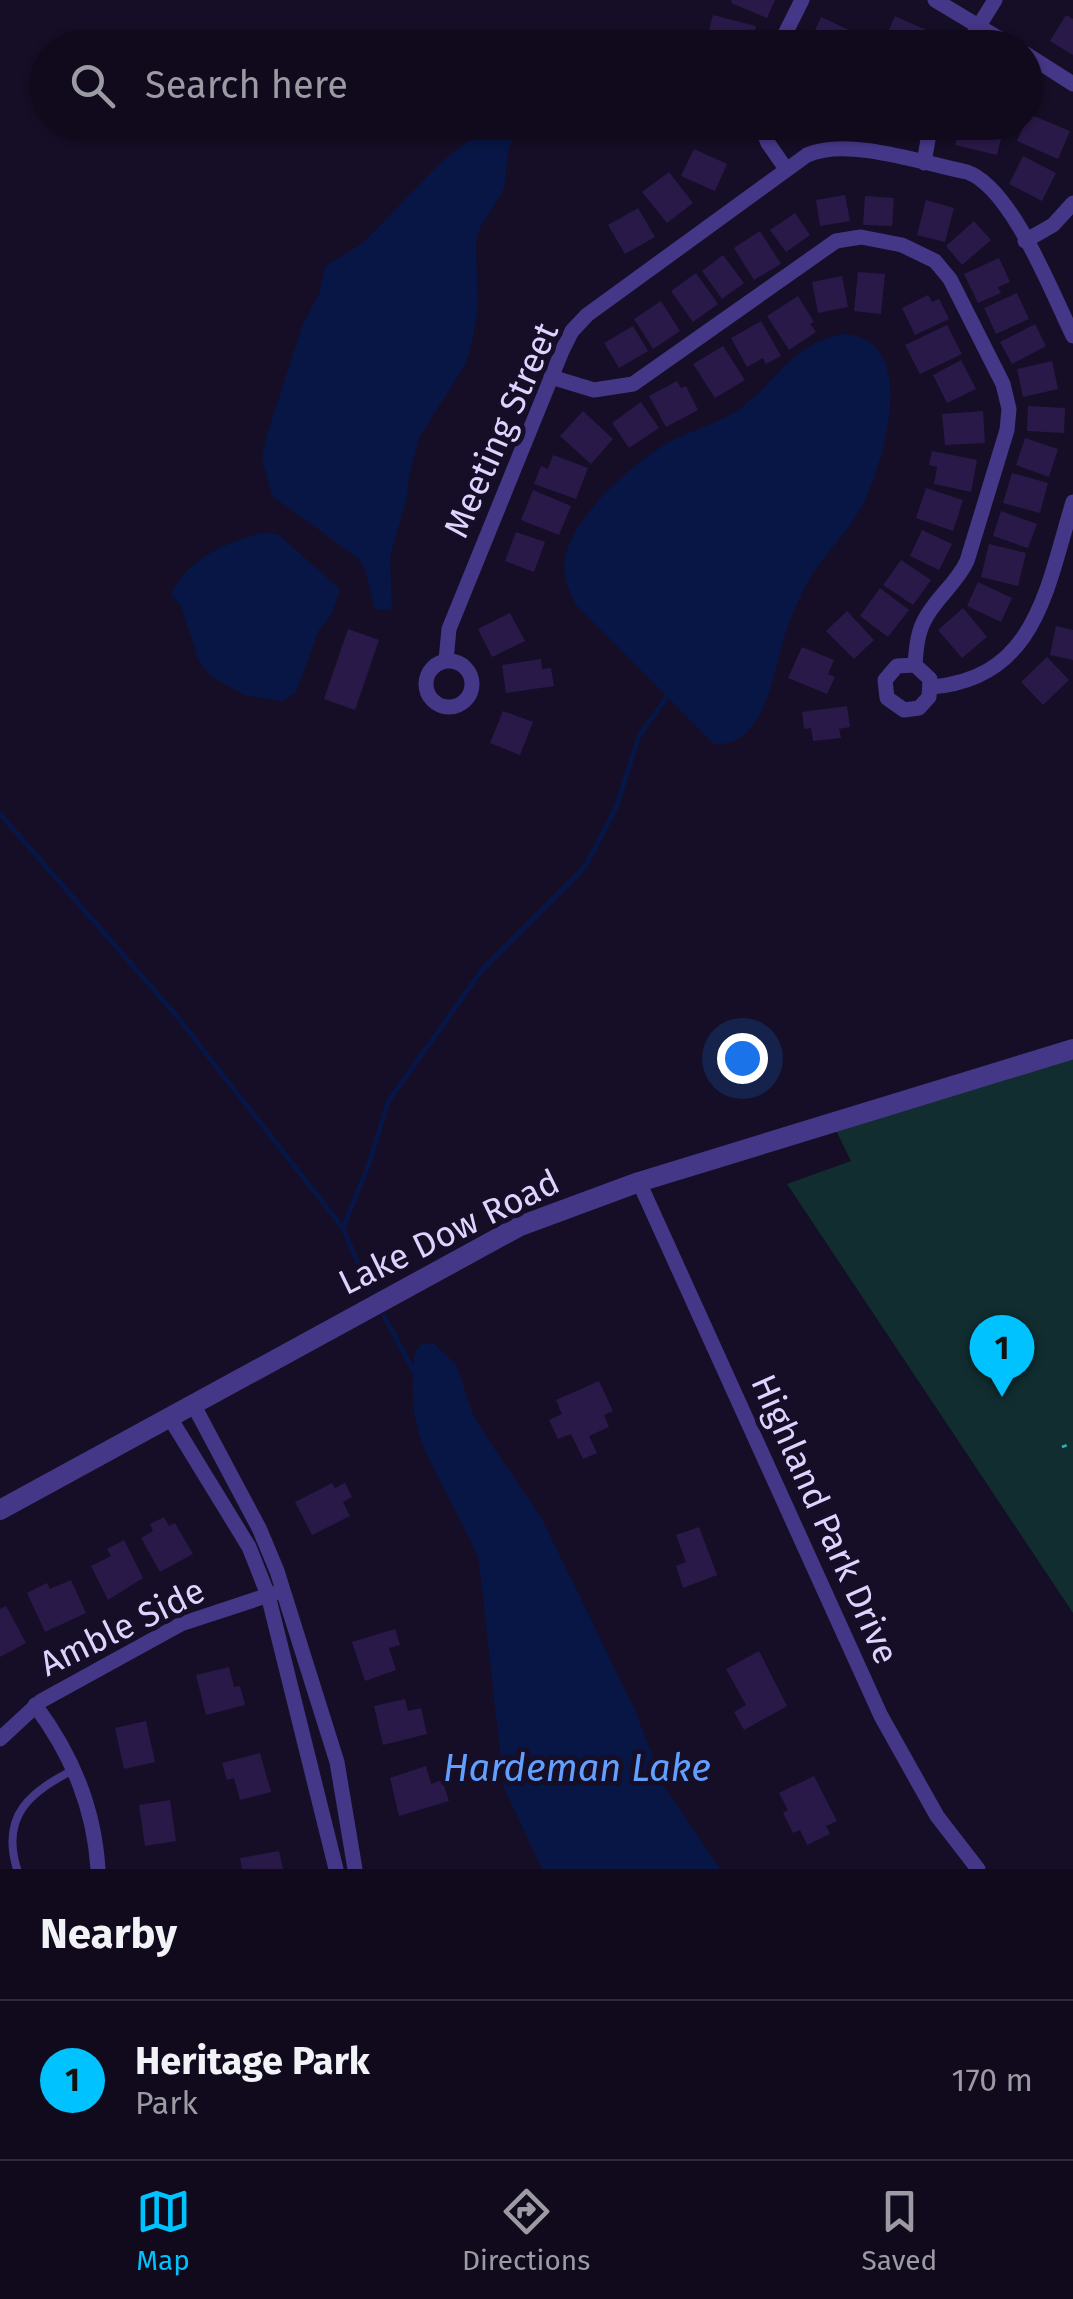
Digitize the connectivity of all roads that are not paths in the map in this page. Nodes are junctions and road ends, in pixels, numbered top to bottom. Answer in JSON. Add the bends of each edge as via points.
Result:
{"nodes":[{"id":1,"x":802,"y":0,"type":"edge"},
{"id":2,"x":934,"y":0,"type":"edge"},
{"id":3,"x":995,"y":0,"type":"edge"},
{"id":4,"x":980,"y":26,"type":"junction"},
{"id":5,"x":787,"y":30,"type":"edge"},
{"id":6,"x":977,"y":30,"type":"edge"},
{"id":7,"x":986,"y":30,"type":"edge"},
{"id":8,"x":1043,"y":65,"type":"edge"},
{"id":9,"x":1073,"y":84,"type":"edge"},
{"id":10,"x":767,"y":140,"type":"edge"},
{"id":11,"x":928,"y":140,"type":"edge"},
{"id":12,"x":924,"y":163,"type":"junction"},
{"id":13,"x":786,"y":169,"type":"junction"},
{"id":14,"x":1073,"y":203,"type":"edge"},
{"id":15,"x":1025,"y":241,"type":"junction"},
{"id":16,"x":1073,"y":336,"type":"edge"},
{"id":17,"x":552,"y":377,"type":"junction"},
{"id":18,"x":1073,"y":502,"type":"edge"},
{"id":19,"x":446,"y":660,"type":"dead end"},
{"id":20,"x":915,"y":664,"type":"junction"},
{"id":21,"x":931,"y":687,"type":"junction"},
{"id":22,"x":1073,"y":1049,"type":"edge"},
{"id":23,"x":639,"y":1182,"type":"junction"},
{"id":24,"x":194,"y":1404,"type":"junction"},
{"id":25,"x":170,"y":1418,"type":"junction"},
{"id":26,"x":0,"y":1510,"type":"edge"},
{"id":27,"x":276,"y":1592,"type":"junction"},
{"id":28,"x":35,"y":1705,"type":"junction"},
{"id":29,"x":0,"y":1739,"type":"edge"},
{"id":30,"x":75,"y":1769,"type":"junction"},
{"id":31,"x":16,"y":1869,"type":"edge"},
{"id":32,"x":98,"y":1869,"type":"edge"},
{"id":33,"x":336,"y":1869,"type":"edge"},
{"id":34,"x":354,"y":1869,"type":"edge"},
{"id":35,"x":978,"y":1869,"type":"edge"}],
"edges":[{"from":1,"to":5,"type":"street"},
{"from":2,"to":4,"type":"street"},
{"from":3,"to":4,"type":"street"},
{"from":4,"to":6,"type":"street"},
{"from":4,"to":7,"type":"street"},
{"from":8,"to":9,"type":"street"},
{"from":10,"to":13,"type":"street"},
{"from":11,"to":12,"type":"street"},
{"from":12,"to":13,"type":"street","name":"Meeting Street","via":[[835,148],[811,152]]},
{"from":12,"to":15,"type":"street","name":"Meeting Street","via":[[984,180]]},
{"from":13,"to":17,"type":"street","name":"Meeting Street","via":[[587,315],[569,336]]},
{"from":14,"to":15,"type":"street"},
{"from":15,"to":16,"type":"street","name":"Meeting Street"},
{"from":17,"to":19,"type":"street","name":"Meeting Street","via":[[449,630]]},
{"from":17,"to":20,"type":"street","via":[[598,391],[633,384],[836,241],[860,237],[902,244],[934,261],[1003,384],[1009,415],[967,561],[922,623]]},
{"from":18,"to":21,"type":"street","via":[[1038,612],[1020,644],[982,676]]},
{"from":20,"to":21,"type":"street"},
{"from":20,"to":21,"type":"street","via":[[888,673],[889,701],[915,709]]},
{"from":22,"to":23,"type":"street","name":"Lake Dow Road"},
{"from":23,"to":24,"type":"street","name":"Lake Dow Road","via":[[520,1226]]},
{"from":23,"to":35,"type":"street","name":"Highland Park Drive","via":[[882,1716],[938,1816]]},
{"from":24,"to":25,"type":"street","name":"Lake Dow Road"},
{"from":24,"to":27,"type":"street","via":[[260,1528]]},
{"from":25,"to":26,"type":"street","name":"Lake Dow Road"},
{"from":25,"to":27,"type":"street"},
{"from":27,"to":28,"type":"street","name":"Amble Side","via":[[180,1624]]},
{"from":27,"to":33,"type":"street"},
{"from":27,"to":34,"type":"street","via":[[335,1754]]},
{"from":28,"to":29,"type":"street","name":"Amble Side"},
{"from":28,"to":30,"type":"street"},
{"from":30,"to":31,"type":"lane","via":[[42,1785],[6,1818],[4,1850]]},
{"from":30,"to":32,"type":"street"}]}
